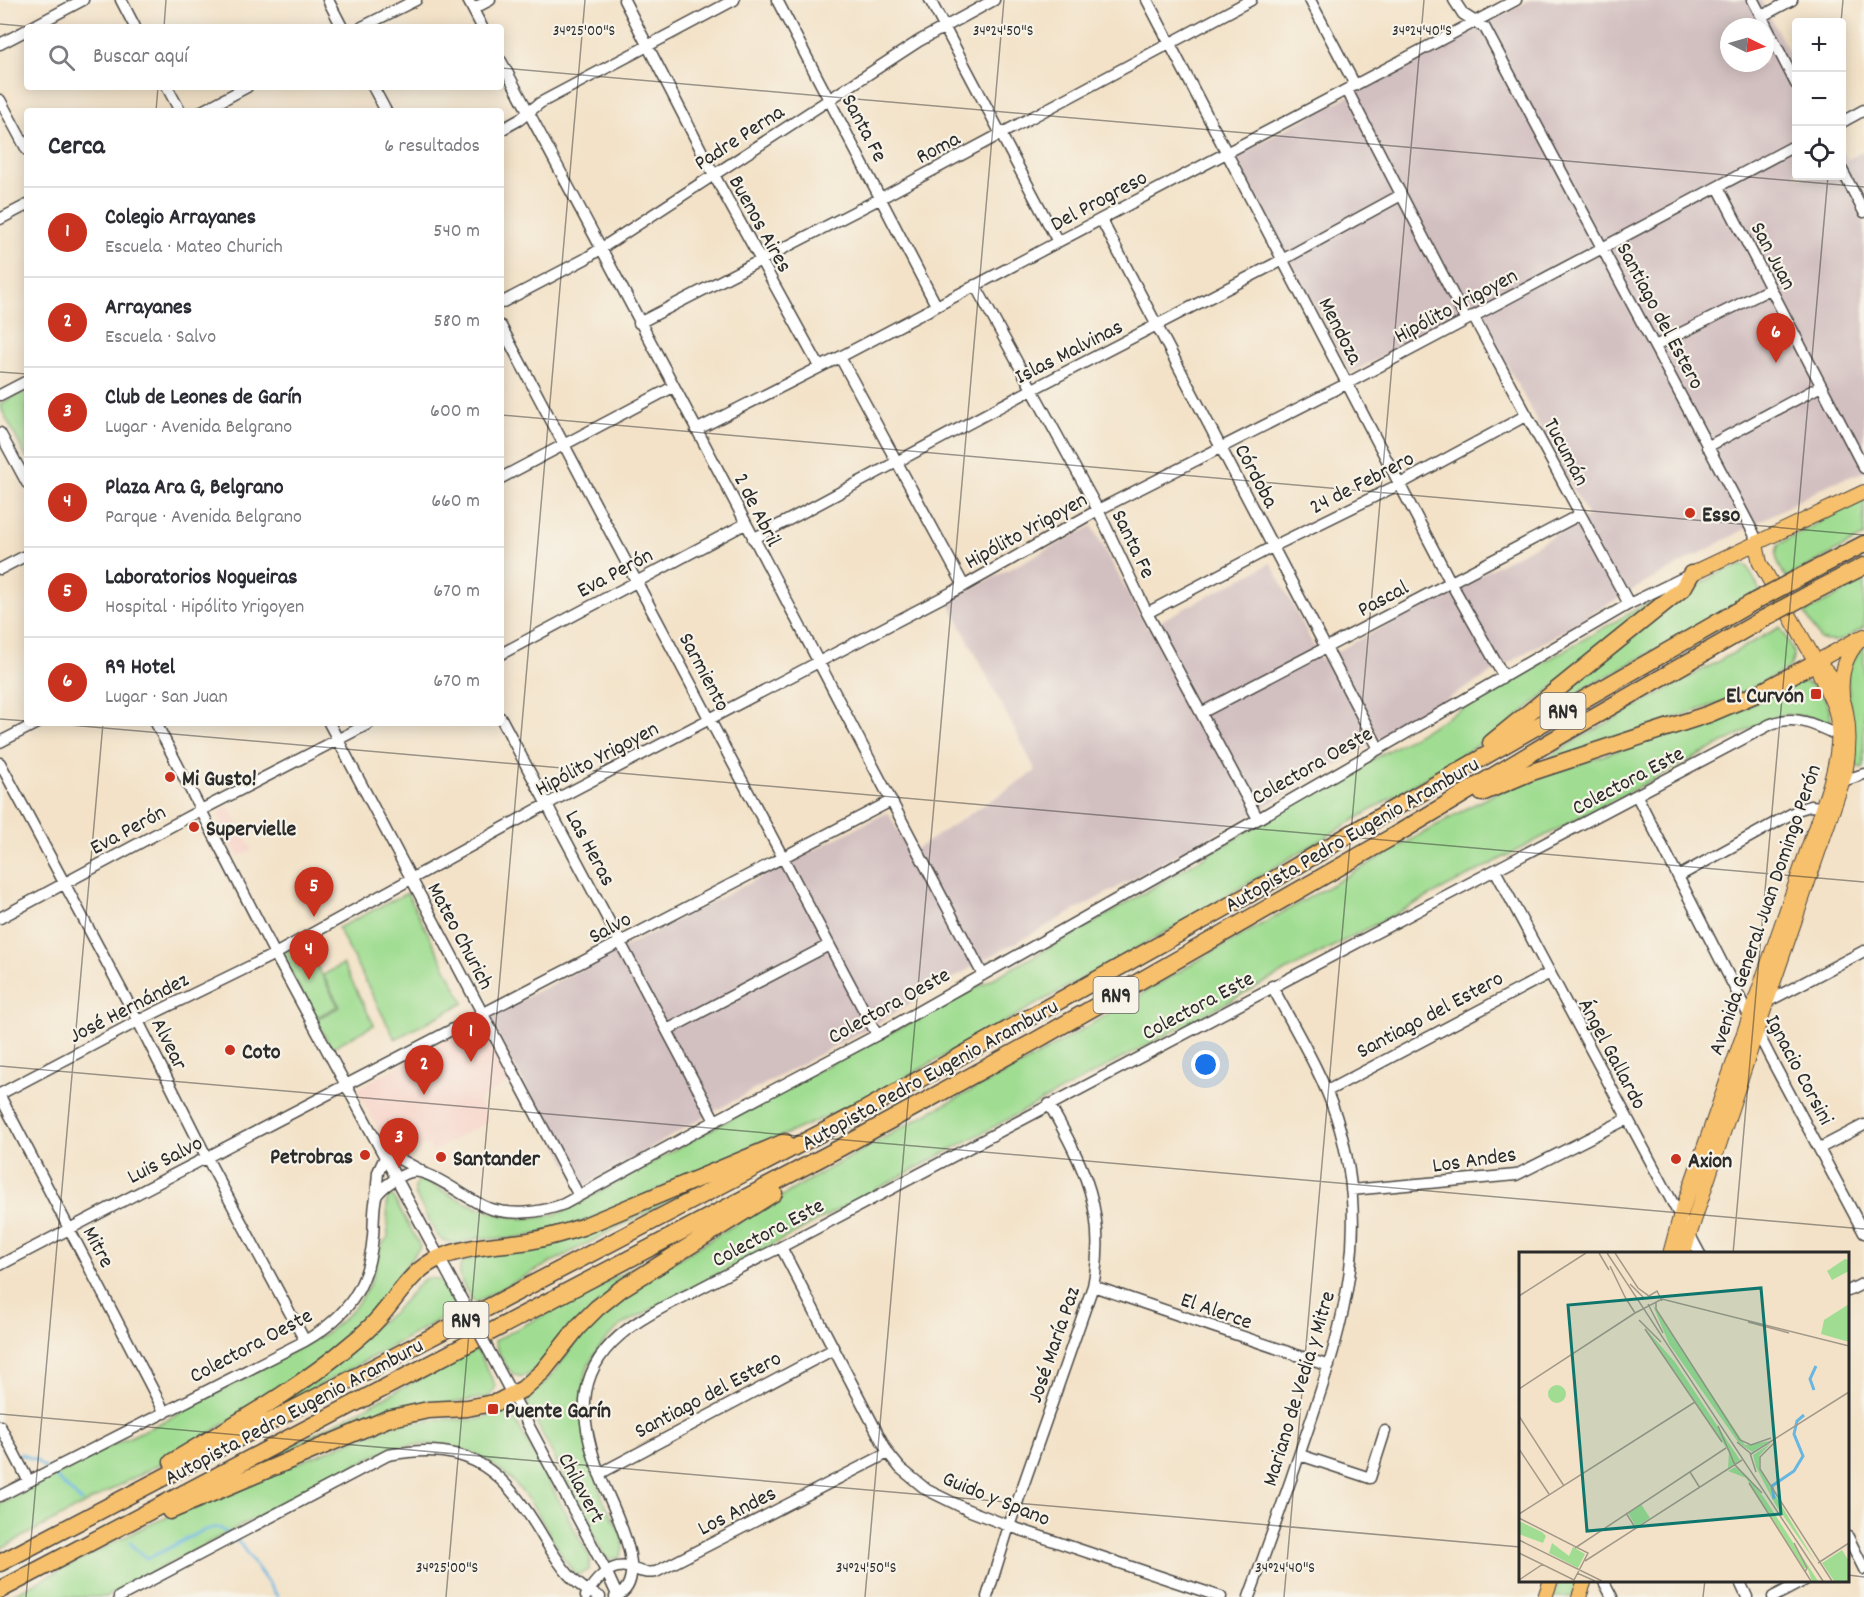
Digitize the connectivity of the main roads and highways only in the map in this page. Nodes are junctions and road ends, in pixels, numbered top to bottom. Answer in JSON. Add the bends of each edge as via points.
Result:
{"nodes":[{"id":1,"x":1864,"y":492,"type":"edge"},
{"id":2,"x":1756,"y":544,"type":"junction"},
{"id":3,"x":1864,"y":544,"type":"edge"},
{"id":4,"x":1864,"y":566,"type":"edge"},
{"id":5,"x":1691,"y":574,"type":"joint"},
{"id":6,"x":1864,"y":636,"type":"edge"},
{"id":7,"x":1816,"y":662,"type":"junction"},
{"id":8,"x":1844,"y":702,"type":"junction"},
{"id":9,"x":1844,"y":738,"type":"junction"},
{"id":10,"x":1838,"y":779,"type":"junction"},
{"id":11,"x":1372,"y":821,"type":"junction"},
{"id":12,"x":1392,"y":837,"type":"junction"},
{"id":13,"x":859,"y":1113,"type":"junction"},
{"id":14,"x":838,"y":1149,"type":"junction"},
{"id":15,"x":1671,"y":1252,"type":"edge"},
{"id":16,"x":1684,"y":1252,"type":"edge"},
{"id":17,"x":73,"y":1525,"type":"junction"},
{"id":18,"x":75,"y":1550,"type":"junction"},
{"id":19,"x":0,"y":1563,"type":"edge"},
{"id":20,"x":1551,"y":1582,"type":"edge"},
{"id":21,"x":1585,"y":1582,"type":"edge"},
{"id":22,"x":0,"y":1590,"type":"edge"},
{"id":23,"x":1545,"y":1597,"type":"edge"},
{"id":24,"x":1579,"y":1597,"type":"edge"}],
"edges":[{"from":1,"to":2,"type":"main road","name":"Colectora Oeste"},
{"from":2,"to":5,"type":"main road","name":"Colectora Oeste"},
{"from":2,"to":7,"type":"main road","name":"Santiago del Estero","via":[[1760,563]]},
{"from":3,"to":11,"type":"highway","name":"Autopista Pedro Eugenio Aramburu","number":"RN9","bridge":true},
{"from":4,"to":12,"type":"highway","name":"Autopista Pedro Eugenio Aramburu","number":"RN9","bridge":true,"via":[[1765,618]]},
{"from":5,"to":11,"type":"highway","via":[[1683,588],[1489,745]]},
{"from":6,"to":7,"type":"main road"},
{"from":6,"to":8,"type":"main road","via":[[1852,649],[1843,670]]},
{"from":7,"to":8,"type":"main road","name":"Avenida General Juan Domingo Perón","via":[[1827,670]]},
{"from":7,"to":9,"type":"main road","name":"Avenida General Juan Domingo Perón"},
{"from":7,"to":12,"type":"highway","via":[[1738,703],[1529,773]]},
{"from":8,"to":9,"type":"main road","name":"Avenida General Juan Domingo Perón","via":[[1848,718]]},
{"from":9,"to":10,"type":"main road","name":"Avenida General Juan Domingo Perón"},
{"from":10,"to":15,"type":"main road","name":"Avenida General Juan Domingo Perón","via":[[1822,807]]},
{"from":10,"to":16,"type":"main road","name":"Avenida General Juan Domingo Perón"},
{"from":11,"to":13,"type":"highway","name":"Autopista Pedro Eugenio Aramburu","number":"RN9","via":[[1157,947]]},
{"from":12,"to":14,"type":"highway","name":"Autopista Pedro Eugenio Aramburu","number":"RN9"},
{"from":13,"to":17,"type":"highway","name":"Autopista Pedro Eugenio Aramburu","number":"RN9"},
{"from":13,"to":17,"type":"highway","via":[[582,1227],[536,1240],[473,1247],[438,1258],[405,1284],[379,1318],[325,1364]]},
{"from":14,"to":18,"type":"highway","name":"Autopista Pedro Eugenio Aramburu","number":"RN9"},
{"from":14,"to":18,"type":"highway","via":[[763,1201],[621,1289],[597,1308],[543,1371],[512,1395],[467,1408],[428,1410],[387,1419]]},
{"from":17,"to":19,"type":"highway","name":"Autopista Pedro Eugenio Aramburu","number":"RN9"},
{"from":18,"to":22,"type":"highway","name":"Autopista Pedro Eugenio Aramburu","number":"RN9"},
{"from":20,"to":23,"type":"main road"},
{"from":21,"to":24,"type":"main road"}]}
